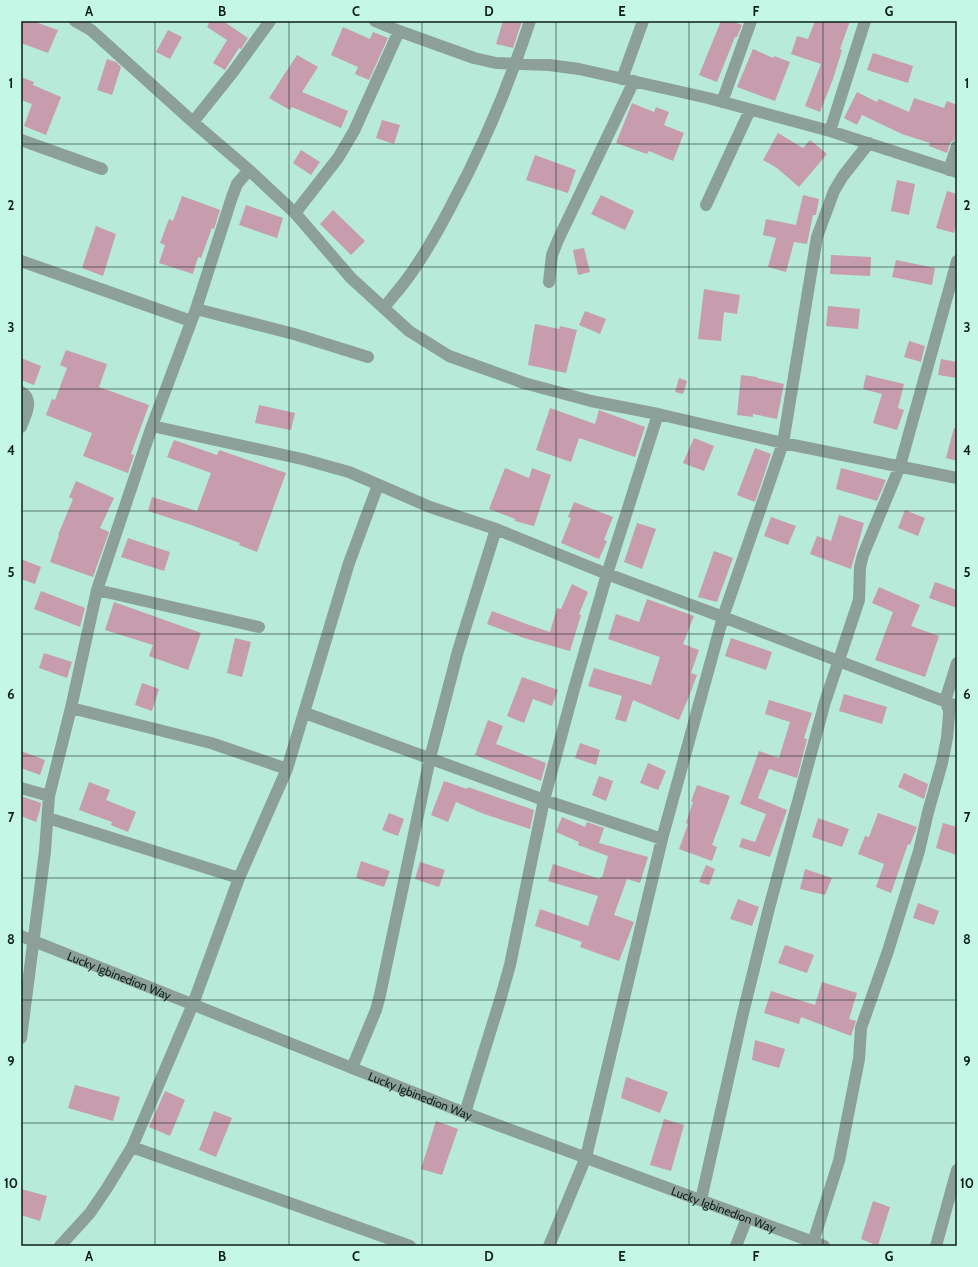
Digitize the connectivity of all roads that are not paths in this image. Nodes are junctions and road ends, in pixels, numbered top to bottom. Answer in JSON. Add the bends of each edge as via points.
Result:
{"nodes":[{"id":1,"x":75,"y":21,"type":"edge"},
{"id":2,"x":270,"y":21,"type":"edge"},
{"id":3,"x":375,"y":21,"type":"edge"},
{"id":4,"x":530,"y":21,"type":"edge"},
{"id":5,"x":643,"y":21,"type":"edge"},
{"id":6,"x":751,"y":21,"type":"edge"},
{"id":7,"x":865,"y":21,"type":"edge"},
{"id":8,"x":398,"y":31,"type":"junction"},
{"id":9,"x":516,"y":64,"type":"junction"},
{"id":10,"x":628,"y":80,"type":"junction"},
{"id":11,"x":722,"y":102,"type":"junction"},
{"id":12,"x":750,"y":110,"type":"junction"},
{"id":13,"x":193,"y":122,"type":"junction"},
{"id":14,"x":830,"y":131,"type":"junction"},
{"id":15,"x":21,"y":140,"type":"edge"},
{"id":16,"x":869,"y":143,"type":"junction"},
{"id":17,"x":957,"y":146,"type":"edge"},
{"id":18,"x":102,"y":169,"type":"dead end"},
{"id":19,"x":249,"y":170,"type":"junction"},
{"id":20,"x":953,"y":171,"type":"edge"},
{"id":21,"x":706,"y":205,"type":"dead end"},
{"id":22,"x":295,"y":213,"type":"junction"},
{"id":23,"x":21,"y":261,"type":"edge"},
{"id":24,"x":957,"y":261,"type":"edge"},
{"id":25,"x":549,"y":282,"type":"dead end"},
{"id":26,"x":384,"y":308,"type":"junction"},
{"id":27,"x":196,"y":309,"type":"junction"},
{"id":28,"x":191,"y":321,"type":"junction"},
{"id":29,"x":368,"y":357,"type":"dead end"},
{"id":30,"x":21,"y":392,"type":"edge"},
{"id":31,"x":658,"y":414,"type":"junction"},
{"id":32,"x":152,"y":426,"type":"junction"},
{"id":33,"x":21,"y":427,"type":"edge"},
{"id":34,"x":783,"y":443,"type":"junction"},
{"id":35,"x":900,"y":466,"type":"junction"},
{"id":36,"x":957,"y":478,"type":"edge"},
{"id":37,"x":378,"y":485,"type":"junction"},
{"id":38,"x":496,"y":529,"type":"junction"},
{"id":39,"x":607,"y":574,"type":"junction"},
{"id":40,"x":97,"y":590,"type":"junction"},
{"id":41,"x":723,"y":617,"type":"junction"},
{"id":42,"x":259,"y":627,"type":"dead end"},
{"id":43,"x":838,"y":662,"type":"junction"},
{"id":44,"x":957,"y":663,"type":"edge"},
{"id":45,"x":945,"y":701,"type":"junction"},
{"id":46,"x":957,"y":706,"type":"edge"},
{"id":47,"x":71,"y":708,"type":"junction"},
{"id":48,"x":305,"y":714,"type":"junction"},
{"id":49,"x":430,"y":758,"type":"junction"},
{"id":50,"x":287,"y":769,"type":"junction"},
{"id":51,"x":21,"y":788,"type":"edge"},
{"id":52,"x":49,"y":796,"type":"junction"},
{"id":53,"x":544,"y":800,"type":"junction"},
{"id":54,"x":48,"y":818,"type":"junction"},
{"id":55,"x":662,"y":839,"type":"junction"},
{"id":56,"x":239,"y":878,"type":"junction"},
{"id":57,"x":21,"y":936,"type":"edge"},
{"id":58,"x":32,"y":940,"type":"junction"},
{"id":59,"x":193,"y":1004,"type":"junction"},
{"id":60,"x":21,"y":1038,"type":"edge"},
{"id":61,"x":352,"y":1068,"type":"junction"},
{"id":62,"x":465,"y":1113,"type":"junction"},
{"id":63,"x":132,"y":1147,"type":"junction"},
{"id":64,"x":586,"y":1157,"type":"junction"},
{"id":65,"x":957,"y":1170,"type":"edge"},
{"id":66,"x":700,"y":1200,"type":"junction"},
{"id":67,"x":747,"y":1218,"type":"junction"},
{"id":68,"x":818,"y":1244,"type":"edge"},
{"id":69,"x":60,"y":1246,"type":"edge"},
{"id":70,"x":410,"y":1246,"type":"edge"},
{"id":71,"x":549,"y":1246,"type":"edge"},
{"id":72,"x":736,"y":1246,"type":"edge"},
{"id":73,"x":936,"y":1246,"type":"edge"}],
"edges":[{"from":1,"to":13,"type":"street","via":[[91,30]]},
{"from":2,"to":13,"type":"street"},
{"from":3,"to":8,"type":"street"},
{"from":4,"to":9,"type":"street"},
{"from":5,"to":10,"type":"street"},
{"from":6,"to":11,"type":"street"},
{"from":7,"to":14,"type":"street"},
{"from":8,"to":9,"type":"street","via":[[474,58]]},
{"from":8,"to":22,"type":"street","via":[[354,131],[338,158]]},
{"from":9,"to":10,"type":"street","via":[[579,69]]},
{"from":9,"to":26,"type":"street","via":[[480,150],[445,218],[407,279]]},
{"from":10,"to":11,"type":"street"},
{"from":10,"to":25,"type":"street","via":[[552,255]]},
{"from":11,"to":12,"type":"street"},
{"from":12,"to":14,"type":"street"},
{"from":12,"to":21,"type":"street"},
{"from":13,"to":19,"type":"street"},
{"from":14,"to":16,"type":"street"},
{"from":15,"to":18,"type":"street"},
{"from":16,"to":20,"type":"street"},
{"from":16,"to":34,"type":"street","via":[[834,191],[817,237]]},
{"from":17,"to":20,"type":"street"},
{"from":19,"to":22,"type":"street"},
{"from":19,"to":27,"type":"street","via":[[237,184],[232,197]]},
{"from":22,"to":26,"type":"street","via":[[351,278]]},
{"from":23,"to":28,"type":"street"},
{"from":24,"to":35,"type":"street"},
{"from":26,"to":31,"type":"street","via":[[409,331],[449,356],[524,384]]},
{"from":27,"to":28,"type":"street"},
{"from":27,"to":29,"type":"street","via":[[294,334]]},
{"from":28,"to":32,"type":"street"},
{"from":30,"to":33,"type":"street","via":[[28,398],[29,403]]},
{"from":31,"to":34,"type":"street"},
{"from":31,"to":39,"type":"street"},
{"from":32,"to":37,"type":"street","via":[[302,459],[349,472]]},
{"from":32,"to":40,"type":"street"},
{"from":34,"to":35,"type":"street"},
{"from":34,"to":41,"type":"street"},
{"from":35,"to":36,"type":"street"},
{"from":35,"to":43,"type":"street","via":[[863,555],[859,600]]},
{"from":37,"to":38,"type":"street","via":[[430,507]]},
{"from":37,"to":48,"type":"street","via":[[350,563]]},
{"from":38,"to":39,"type":"street"},
{"from":38,"to":49,"type":"street","via":[[458,651]]},
{"from":39,"to":41,"type":"street"},
{"from":39,"to":53,"type":"street"},
{"from":40,"to":42,"type":"street"},
{"from":40,"to":47,"type":"street"},
{"from":41,"to":43,"type":"street"},
{"from":41,"to":55,"type":"street"},
{"from":43,"to":45,"type":"street"},
{"from":43,"to":66,"type":"street","via":[[769,908]]},
{"from":44,"to":45,"type":"street"},
{"from":45,"to":46,"type":"street"},
{"from":45,"to":68,"type":"street","via":[[949,715],[942,763],[919,851],[861,1028],[859,1059],[839,1161]]},
{"from":47,"to":50,"type":"street","via":[[211,743]]},
{"from":47,"to":52,"type":"street"},
{"from":48,"to":49,"type":"street"},
{"from":48,"to":50,"type":"street"},
{"from":49,"to":53,"type":"street"},
{"from":49,"to":61,"type":"street","via":[[380,995]]},
{"from":50,"to":56,"type":"street"},
{"from":51,"to":52,"type":"street"},
{"from":52,"to":54,"type":"street"},
{"from":53,"to":55,"type":"street"},
{"from":53,"to":62,"type":"street","via":[[510,965]]},
{"from":54,"to":56,"type":"street"},
{"from":54,"to":58,"type":"street"},
{"from":55,"to":64,"type":"street"},
{"from":56,"to":59,"type":"street"},
{"from":57,"to":58,"type":"street","name":"Lucky Igbinedion Way"},
{"from":58,"to":59,"type":"street","name":"Lucky Igbinedion Way"},
{"from":58,"to":60,"type":"street"},
{"from":59,"to":61,"type":"street","name":"Lucky Igbinedion Way"},
{"from":59,"to":63,"type":"street"},
{"from":61,"to":62,"type":"street","name":"Lucky Igbinedion Way"},
{"from":62,"to":64,"type":"street","name":"Lucky Igbinedion Way"},
{"from":63,"to":69,"type":"street","via":[[90,1213]]},
{"from":63,"to":70,"type":"street"},
{"from":64,"to":66,"type":"street","name":"Lucky Igbinedion Way"},
{"from":64,"to":71,"type":"street"},
{"from":65,"to":73,"type":"street"},
{"from":66,"to":67,"type":"street","name":"Lucky Igbinedion Way"},
{"from":67,"to":68,"type":"street","name":"Lucky Igbinedion Way"},
{"from":67,"to":72,"type":"street"}]}
